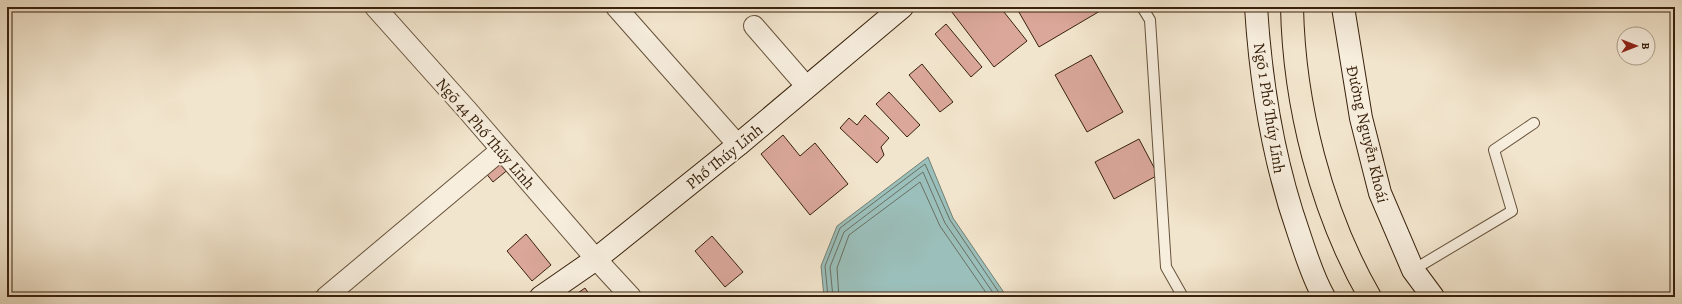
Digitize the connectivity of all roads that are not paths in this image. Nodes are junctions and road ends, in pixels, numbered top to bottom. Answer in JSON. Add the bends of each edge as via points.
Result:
{"nodes":[{"id":1,"x":375,"y":7,"type":"edge"},
{"id":2,"x":616,"y":7,"type":"edge"},
{"id":3,"x":902,"y":7,"type":"edge"},
{"id":4,"x":1142,"y":7,"type":"edge"},
{"id":5,"x":1256,"y":7,"type":"edge"},
{"id":6,"x":1292,"y":7,"type":"edge"},
{"id":7,"x":1343,"y":7,"type":"edge"},
{"id":8,"x":754,"y":26,"type":"dead end"},
{"id":9,"x":807,"y":87,"type":"junction"},
{"id":10,"x":1534,"y":123,"type":"dead end"},
{"id":11,"x":738,"y":145,"type":"junction"},
{"id":12,"x":501,"y":150,"type":"junction"},
{"id":13,"x":596,"y":259,"type":"junction"},
{"id":14,"x":1414,"y":270,"type":"junction"},
{"id":15,"x":326,"y":297,"type":"edge"},
{"id":16,"x":541,"y":297,"type":"edge"},
{"id":17,"x":631,"y":297,"type":"edge"},
{"id":18,"x":1183,"y":297,"type":"edge"},
{"id":19,"x":1324,"y":297,"type":"edge"},
{"id":20,"x":1370,"y":297,"type":"edge"},
{"id":21,"x":1433,"y":297,"type":"edge"}],
"edges":[{"from":1,"to":12,"type":"street","name":"Ngõ 44 Phố Thúy Lĩnh"},
{"from":2,"to":11,"type":"street"},
{"from":3,"to":9,"type":"street","name":"Phố Thúy Lĩnh"},
{"from":4,"to":18,"type":"lane","via":[[1150,20],[1166,267]]},
{"from":5,"to":19,"type":"street","name":"Ngõ 1 Phố Thúy Lĩnh","via":[[1263,88],[1272,142],[1287,201]]},
{"from":6,"to":20,"type":"main road","via":[[1296,59],[1310,147],[1340,236]]},
{"from":7,"to":14,"type":"street","name":"Đường Nguyễn Khoái","via":[[1361,118],[1380,193]]},
{"from":8,"to":9,"type":"street"},
{"from":9,"to":11,"type":"street","name":"Phố Thúy Lĩnh"},
{"from":10,"to":14,"type":"lane","via":[[1494,150],[1512,212]]},
{"from":11,"to":13,"type":"street","name":"Phố Thúy Lĩnh"},
{"from":12,"to":13,"type":"street","name":"Ngõ 44 Phố Thúy Lĩnh"},
{"from":12,"to":15,"type":"street"},
{"from":13,"to":16,"type":"street","name":"Phố Thúy Lĩnh"},
{"from":13,"to":17,"type":"street","name":"Ngõ 44 Phố Thúy Lĩnh"},
{"from":14,"to":21,"type":"street","name":"Đường Nguyễn Khoái"}]}
